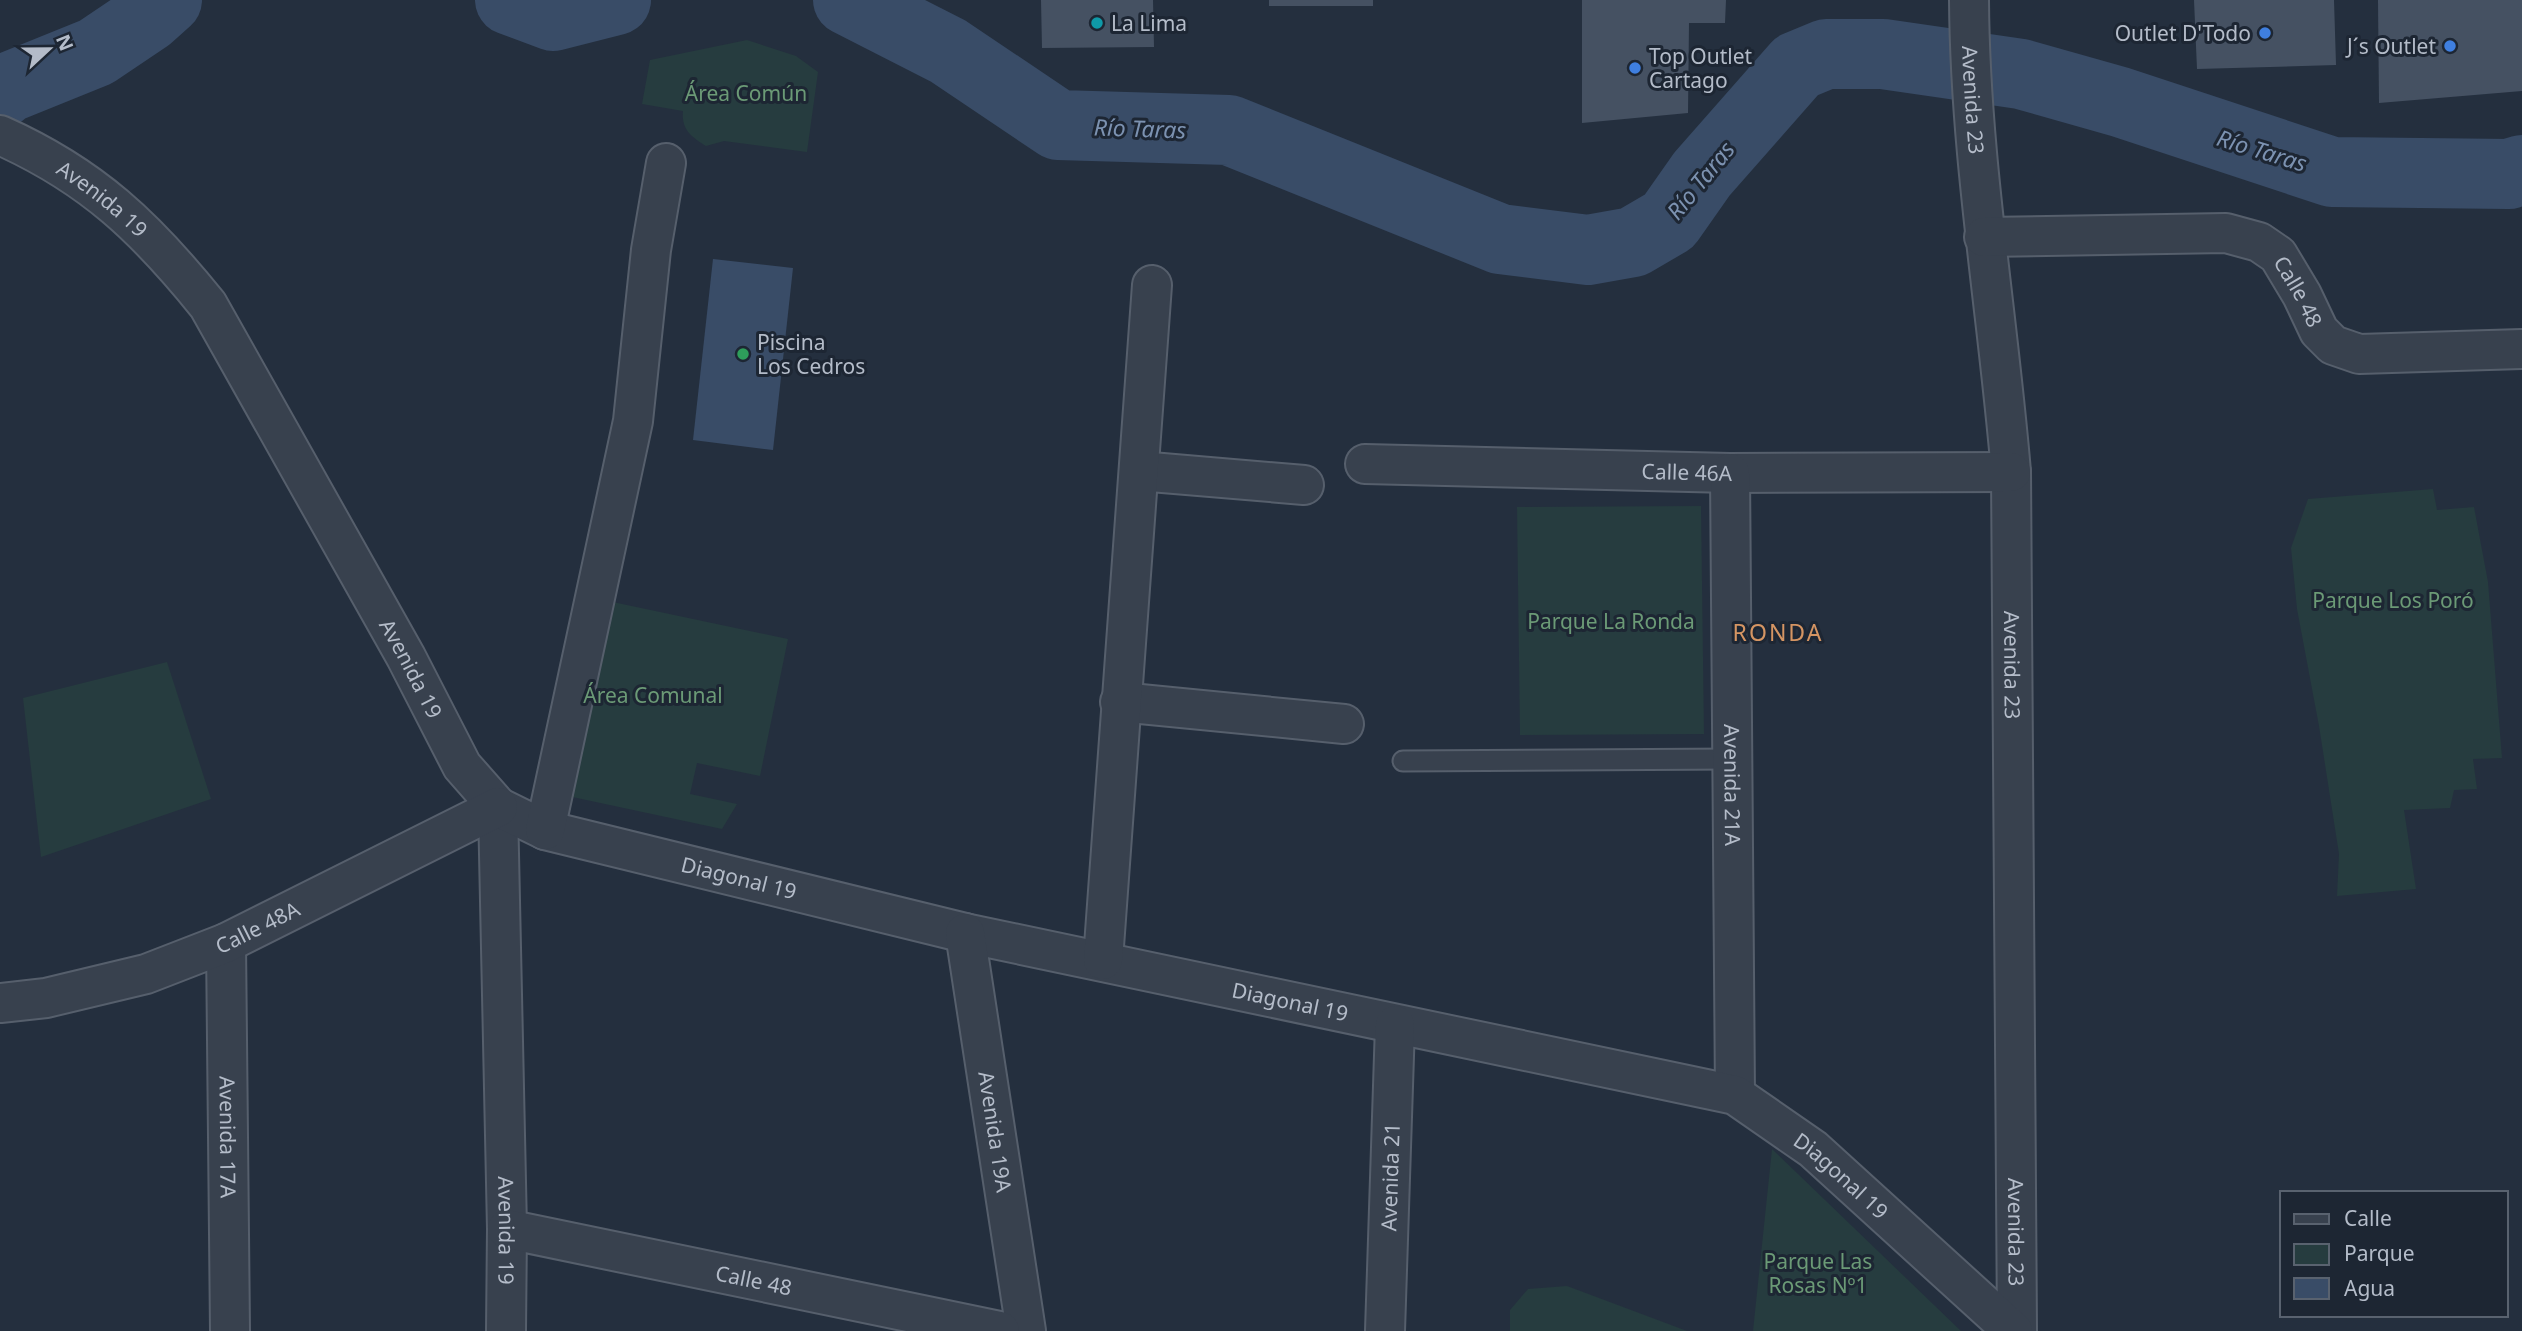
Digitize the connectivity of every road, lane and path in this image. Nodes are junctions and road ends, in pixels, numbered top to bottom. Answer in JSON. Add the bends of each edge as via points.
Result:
{"nodes":[{"id":1,"x":1970,"y":16,"type":"edge"},
{"id":2,"x":10,"y":139,"type":"edge"},
{"id":3,"x":666,"y":163,"type":"dead end"},
{"id":4,"x":1984,"y":237,"type":"junction"},
{"id":5,"x":1152,"y":285,"type":"dead end"},
{"id":6,"x":2522,"y":349,"type":"edge"},
{"id":7,"x":1365,"y":464,"type":"dead end"},
{"id":8,"x":1139,"y":471,"type":"junction"},
{"id":9,"x":2011,"y":472,"type":"junction"},
{"id":10,"x":1730,"y":473,"type":"junction"},
{"id":11,"x":1304,"y":485,"type":"dead end"},
{"id":12,"x":1120,"y":702,"type":"junction"},
{"id":13,"x":1344,"y":724,"type":"dead end"},
{"id":14,"x":1733,"y":759,"type":"junction"},
{"id":15,"x":1403,"y":761,"type":"dead end"},
{"id":16,"x":498,"y":807,"type":"junction"},
{"id":17,"x":545,"y":831,"type":"junction"},
{"id":18,"x":965,"y":933,"type":"junction"},
{"id":19,"x":226,"y":943,"type":"junction"},
{"id":20,"x":1103,"y":960,"type":"junction"},
{"id":21,"x":0,"y":1003,"type":"edge"},
{"id":22,"x":1395,"y":1025,"type":"junction"},
{"id":23,"x":1735,"y":1095,"type":"junction"},
{"id":24,"x":507,"y":1229,"type":"junction"},
{"id":25,"x":230,"y":1331,"type":"edge"},
{"id":26,"x":506,"y":1331,"type":"edge"},
{"id":27,"x":1000,"y":1331,"type":"edge"},
{"id":28,"x":1026,"y":1331,"type":"edge"},
{"id":29,"x":1385,"y":1331,"type":"edge"},
{"id":30,"x":2015,"y":1331,"type":"edge"}],
"edges":[{"from":1,"to":4,"type":"street","name":"Avenida 23"},
{"from":2,"to":16,"type":"street","name":"Avenida 19","via":[[87,182],[131,218],[208,306],[462,766]]},
{"from":3,"to":17,"type":"street","via":[[650,250],[633,421]]},
{"from":4,"to":6,"type":"street","name":"Calle 48","via":[[2226,233],[2259,242],[2278,255],[2319,331],[2333,345],[2359,354]]},
{"from":4,"to":9,"type":"street","name":"Avenida 23"},
{"from":5,"to":8,"type":"street"},
{"from":7,"to":10,"type":"street","name":"Calle 46A"},
{"from":8,"to":11,"type":"street"},
{"from":8,"to":12,"type":"street"},
{"from":9,"to":10,"type":"street","name":"Calle 46A"},
{"from":9,"to":30,"type":"street","name":"Avenida 23"},
{"from":10,"to":14,"type":"street","name":"Avenida 21A"},
{"from":12,"to":13,"type":"street"},
{"from":12,"to":20,"type":"street"},
{"from":14,"to":15,"type":"lane"},
{"from":14,"to":23,"type":"street","name":"Avenida 21A"},
{"from":16,"to":17,"type":"street","name":"Diagonal 19"},
{"from":16,"to":19,"type":"street","name":"Calle 48A"},
{"from":16,"to":24,"type":"street","name":"Avenida 19"},
{"from":17,"to":18,"type":"street","name":"Diagonal 19"},
{"from":18,"to":20,"type":"street","name":"Diagonal 19"},
{"from":18,"to":28,"type":"street","name":"Avenida 19A"},
{"from":19,"to":21,"type":"street","name":"Calle 48A","via":[[146,974],[46,998]]},
{"from":19,"to":25,"type":"street","name":"Avenida 17A"},
{"from":20,"to":22,"type":"street","name":"Diagonal 19"},
{"from":22,"to":23,"type":"street","name":"Diagonal 19"},
{"from":22,"to":29,"type":"street","name":"Avenida 21"},
{"from":23,"to":30,"type":"street","name":"Diagonal 19","via":[[1813,1149]]},
{"from":24,"to":26,"type":"street","name":"Avenida 19"},
{"from":24,"to":27,"type":"street","name":"Calle 48"}]}
